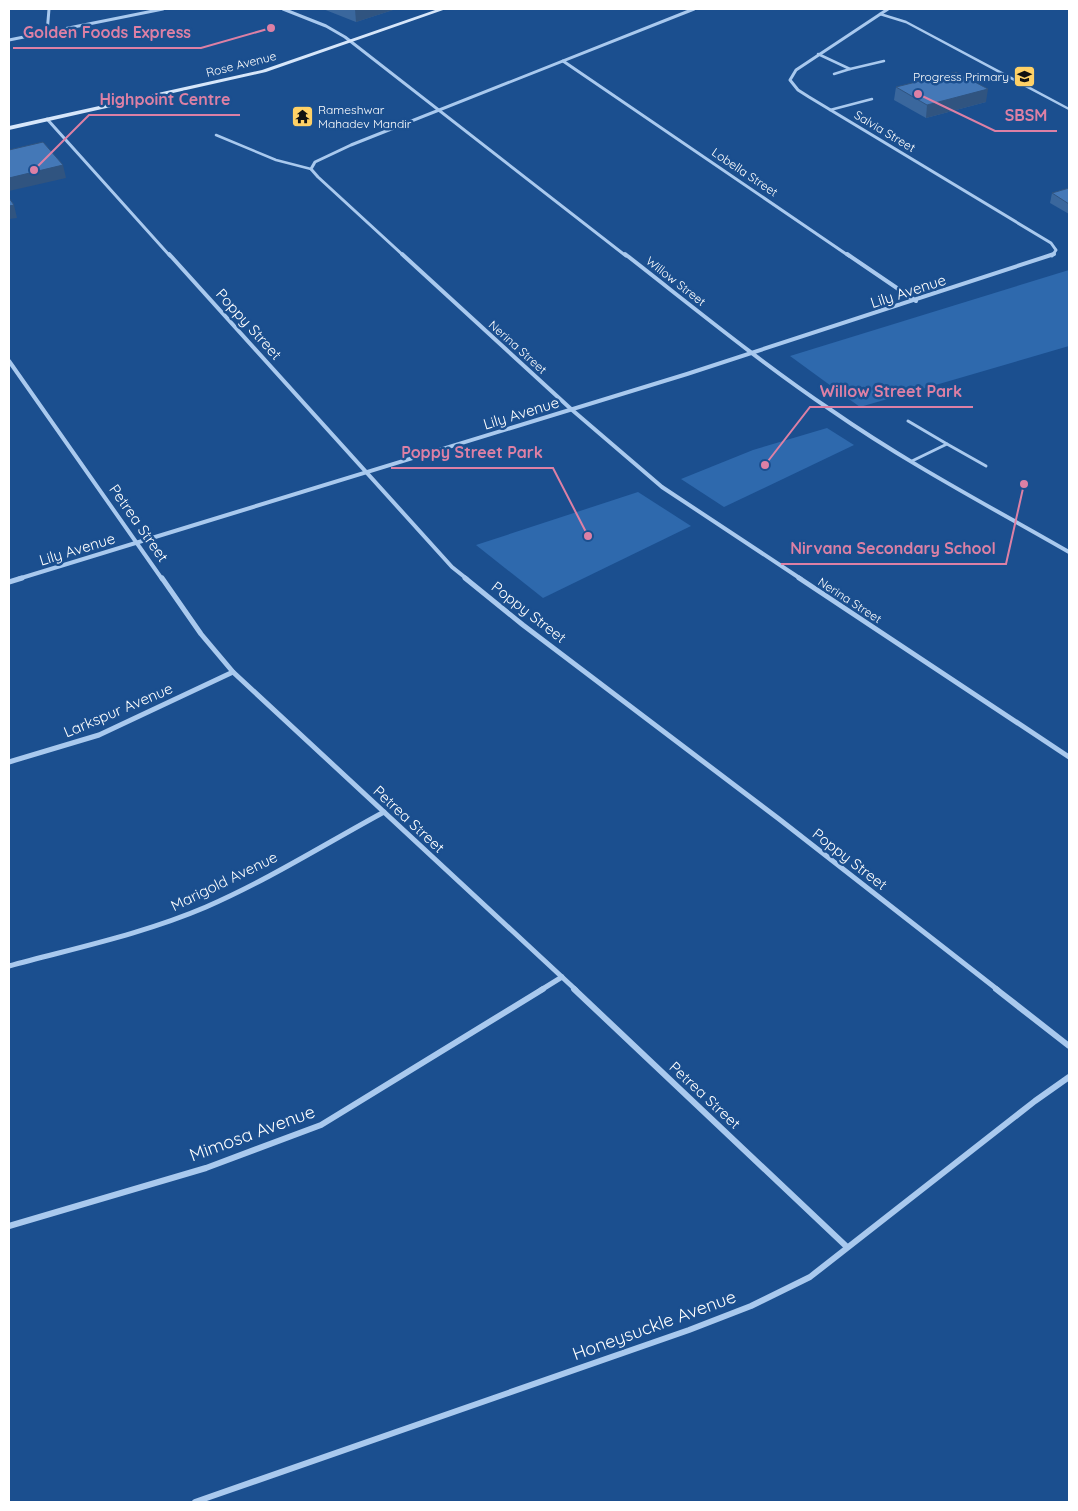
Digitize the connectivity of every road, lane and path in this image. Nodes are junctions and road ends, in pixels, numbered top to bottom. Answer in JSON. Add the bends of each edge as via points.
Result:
{"nodes":[{"id":1,"x":49,"y":9,"type":"edge"},
{"id":2,"x":163,"y":9,"type":"edge"},
{"id":3,"x":283,"y":9,"type":"edge"},
{"id":4,"x":443,"y":9,"type":"edge"},
{"id":5,"x":694,"y":9,"type":"edge"},
{"id":6,"x":888,"y":9,"type":"edge"},
{"id":7,"x":880,"y":14,"type":"junction"},
{"id":8,"x":47,"y":32,"type":"junction"},
{"id":9,"x":9,"y":40,"type":"edge"},
{"id":10,"x":353,"y":41,"type":"junction"},
{"id":11,"x":818,"y":54,"type":"junction"},
{"id":12,"x":563,"y":61,"type":"junction"},
{"id":13,"x":884,"y":61,"type":"dead end"},
{"id":14,"x":850,"y":69,"type":"junction"},
{"id":15,"x":834,"y":74,"type":"dead end"},
{"id":16,"x":872,"y":99,"type":"dead end"},
{"id":17,"x":1069,"y":109,"type":"edge"},
{"id":18,"x":440,"y":110,"type":"junction"},
{"id":19,"x":830,"y":110,"type":"junction"},
{"id":20,"x":47,"y":119,"type":"junction"},
{"id":21,"x":9,"y":128,"type":"edge"},
{"id":22,"x":216,"y":136,"type":"dead end"},
{"id":23,"x":312,"y":169,"type":"junction"},
{"id":24,"x":1039,"y":260,"type":"joint"},
{"id":25,"x":916,"y":300,"type":"junction"},
{"id":26,"x":752,"y":353,"type":"junction"},
{"id":27,"x":9,"y":361,"type":"edge"},
{"id":28,"x":571,"y":409,"type":"junction"},
{"id":29,"x":908,"y":421,"type":"dead end"},
{"id":30,"x":947,"y":444,"type":"junction"},
{"id":31,"x":912,"y":461,"type":"junction"},
{"id":32,"x":986,"y":466,"type":"dead end"},
{"id":33,"x":366,"y":473,"type":"junction"},
{"id":34,"x":138,"y":542,"type":"junction"},
{"id":35,"x":1069,"y":552,"type":"edge"},
{"id":36,"x":9,"y":582,"type":"edge"},
{"id":37,"x":233,"y":672,"type":"junction"},
{"id":38,"x":1069,"y":757,"type":"edge"},
{"id":39,"x":9,"y":762,"type":"edge"},
{"id":40,"x":384,"y":812,"type":"junction"},
{"id":41,"x":9,"y":966,"type":"edge"},
{"id":42,"x":562,"y":977,"type":"junction"},
{"id":43,"x":1069,"y":1046,"type":"edge"},
{"id":44,"x":1069,"y":1077,"type":"edge"},
{"id":45,"x":9,"y":1226,"type":"edge"},
{"id":46,"x":847,"y":1247,"type":"junction"},
{"id":47,"x":195,"y":1502,"type":"edge"}],
"edges":[{"from":1,"to":8,"type":"street"},
{"from":2,"to":8,"type":"street"},
{"from":3,"to":10,"type":"street","name":"Willow Street"},
{"from":4,"to":10,"type":"street","name":"Rose Avenue"},
{"from":5,"to":12,"type":"street"},
{"from":6,"to":7,"type":"street","name":"Salvia Street"},
{"from":7,"to":11,"type":"street","name":"Salvia Street"},
{"from":7,"to":17,"type":"lane","via":[[906,22]]},
{"from":8,"to":9,"type":"street"},
{"from":10,"to":18,"type":"street","name":"Willow Street"},
{"from":10,"to":20,"type":"street","name":"Rose Avenue","via":[[271,69]]},
{"from":11,"to":14,"type":"lane"},
{"from":11,"to":19,"type":"street","name":"Salvia Street","via":[[796,70],[790,80],[798,90]]},
{"from":12,"to":18,"type":"street"},
{"from":12,"to":25,"type":"street","name":"Lobella Street"},
{"from":13,"to":14,"type":"lane"},
{"from":14,"to":15,"type":"lane"},
{"from":16,"to":19,"type":"lane"},
{"from":18,"to":23,"type":"street","via":[[322,158]]},
{"from":18,"to":26,"type":"street","name":"Willow Street"},
{"from":19,"to":24,"type":"street","name":"Salvia Street","via":[[1055,247],[1054,255]]},
{"from":20,"to":21,"type":"street","name":"Rose Avenue"},
{"from":20,"to":33,"type":"street","name":"Poppy Street"},
{"from":22,"to":23,"type":"lane","via":[[286,164]]},
{"from":23,"to":28,"type":"street","name":"Nerina Street"},
{"from":24,"to":25,"type":"street","name":"Lily Avenue"},
{"from":25,"to":26,"type":"street","name":"Lily Avenue"},
{"from":26,"to":28,"type":"street","name":"Lily Avenue"},
{"from":26,"to":31,"type":"street","name":"Willow Street","via":[[844,420]]},
{"from":27,"to":34,"type":"street","name":"Petrea Street"},
{"from":28,"to":33,"type":"street","name":"Lily Avenue"},
{"from":28,"to":38,"type":"street","name":"Nerina Street","via":[[677,498]]},
{"from":29,"to":30,"type":"lane"},
{"from":30,"to":31,"type":"lane"},
{"from":30,"to":32,"type":"lane"},
{"from":31,"to":35,"type":"street","name":"Willow Street"},
{"from":33,"to":34,"type":"street","name":"Lily Avenue"},
{"from":33,"to":43,"type":"street","name":"Poppy Street","via":[[452,567],[474,586]]},
{"from":34,"to":36,"type":"street","name":"Lily Avenue"},
{"from":34,"to":37,"type":"street","name":"Petrea Street","via":[[201,634]]},
{"from":37,"to":39,"type":"street","name":"Larkspur Avenue","via":[[99,735]]},
{"from":37,"to":40,"type":"street","name":"Petrea Street"},
{"from":40,"to":41,"type":"street","name":"Marigold Avenue","via":[[206,907],[149,927]]},
{"from":40,"to":42,"type":"street","name":"Petrea Street"},
{"from":42,"to":45,"type":"street","name":"Mimosa Avenue","via":[[321,1125],[222,1162]]},
{"from":42,"to":46,"type":"street","name":"Petrea Street"},
{"from":44,"to":46,"type":"street","name":"Honeysuckle Avenue"},
{"from":46,"to":47,"type":"street","name":"Honeysuckle Avenue","via":[[810,1276],[756,1305]]}]}
